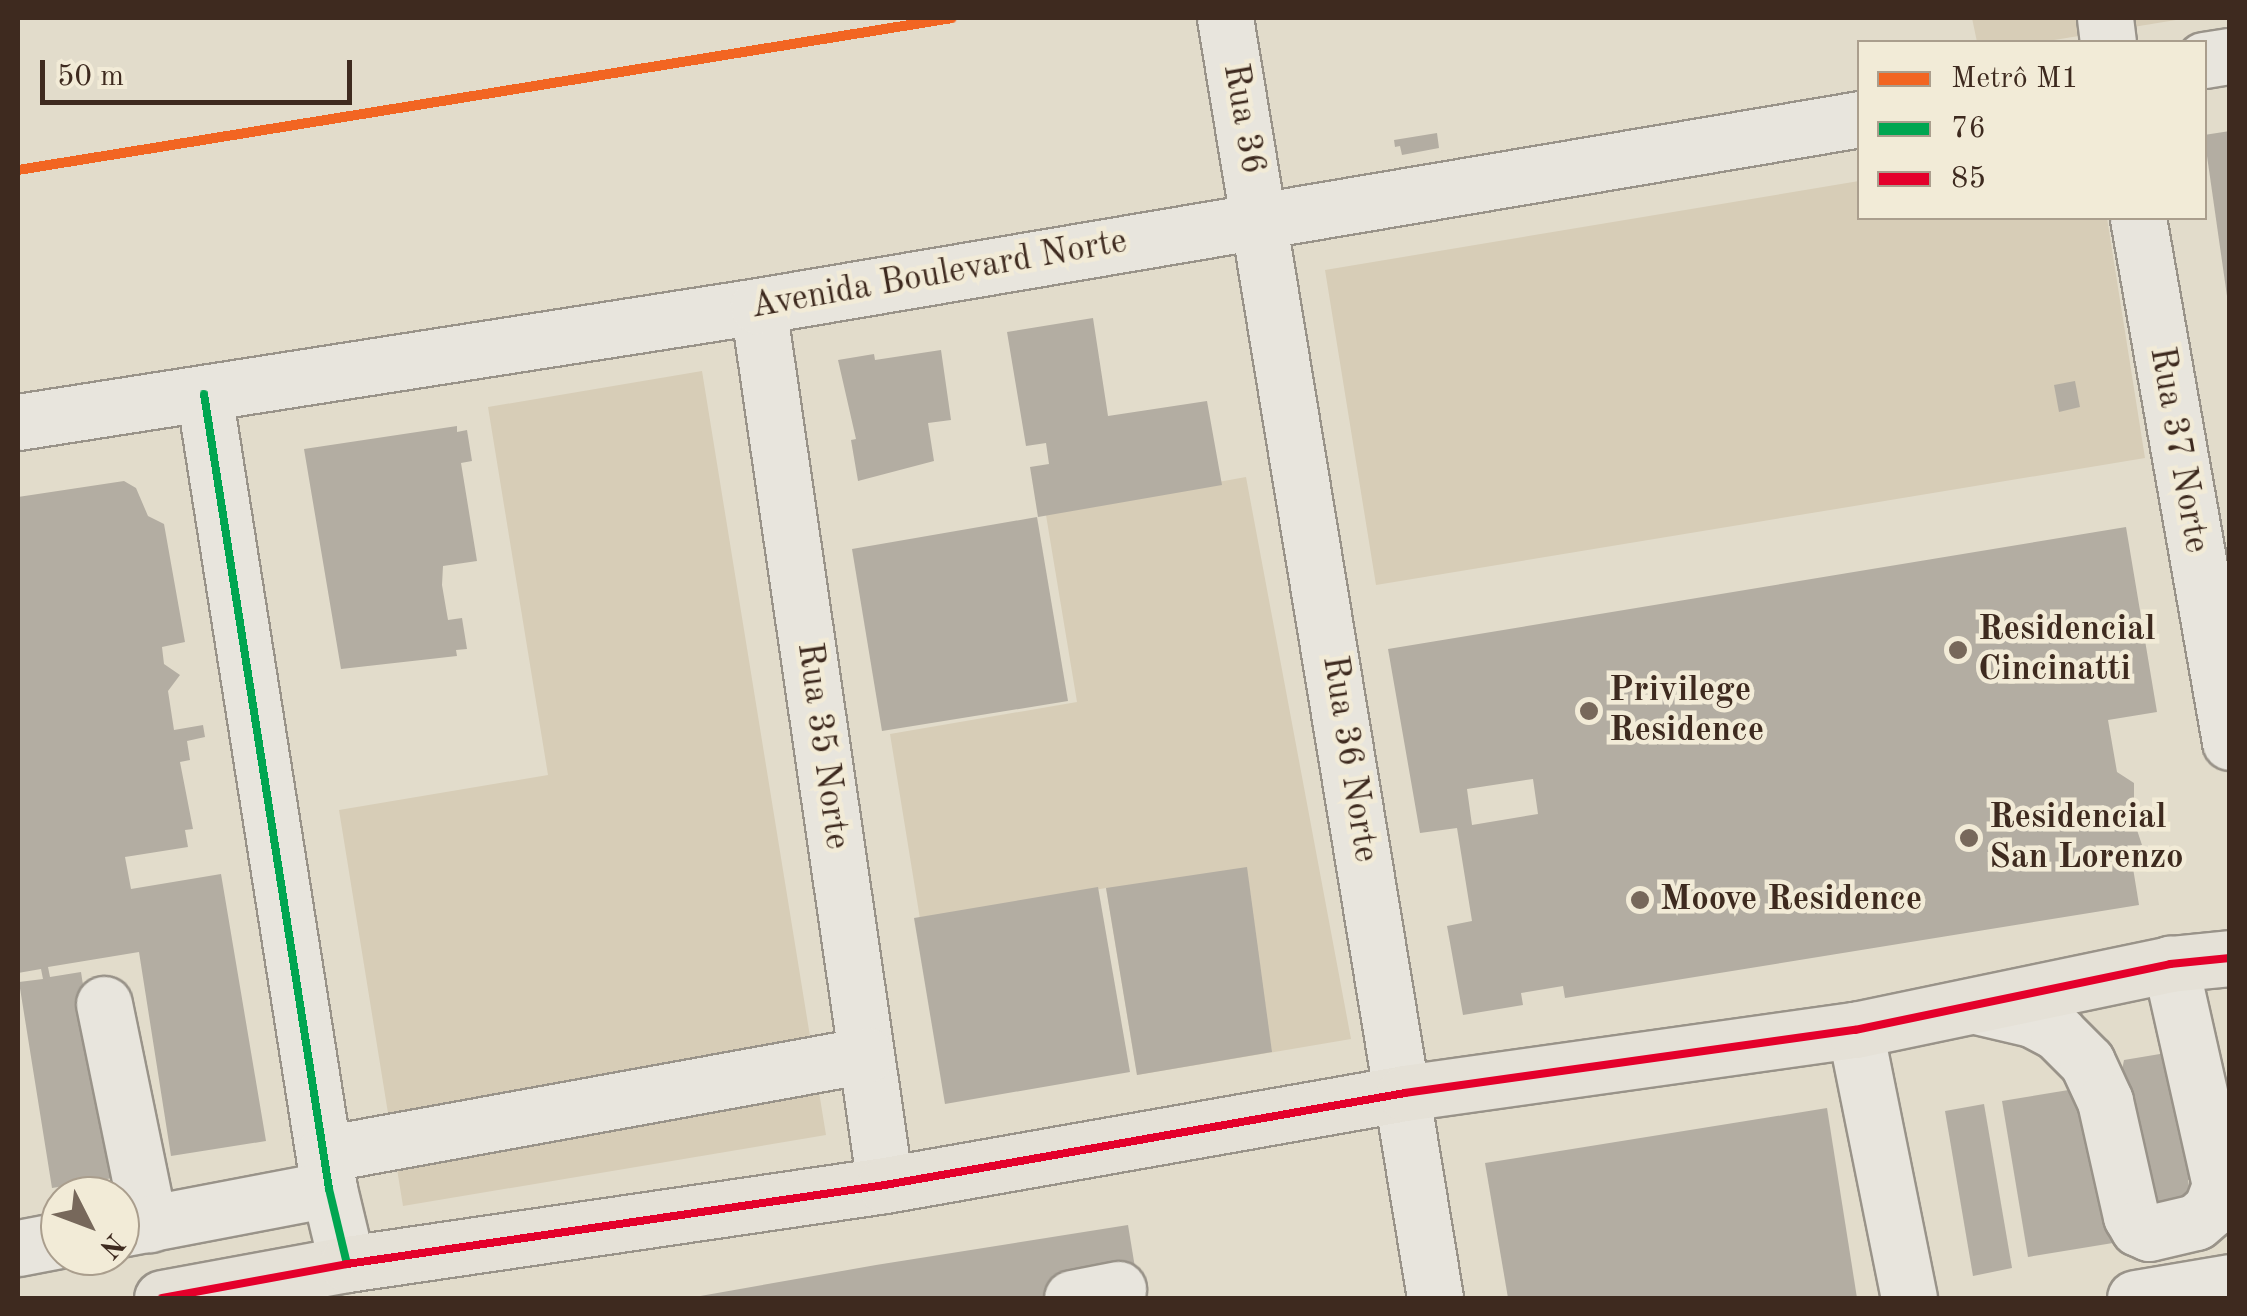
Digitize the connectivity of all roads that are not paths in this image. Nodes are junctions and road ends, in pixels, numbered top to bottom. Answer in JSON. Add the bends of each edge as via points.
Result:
{"nodes":[{"id":1,"x":1225,"y":18,"type":"edge"},
{"id":2,"x":1857,"y":120,"type":"edge"},
{"id":3,"x":1260,"y":220,"type":"junction"},
{"id":4,"x":2138,"y":220,"type":"edge"},
{"id":5,"x":758,"y":306,"type":"junction"},
{"id":6,"x":204,"y":394,"type":"junction"},
{"id":7,"x":18,"y":422,"type":"edge"},
{"id":8,"x":2230,"y":742,"type":"edge"},
{"id":9,"x":2230,"y":958,"type":"edge"},
{"id":10,"x":2170,"y":964,"type":"junction"},
{"id":11,"x":104,"y":1004,"type":"dead end"},
{"id":12,"x":1976,"y":1006,"type":"junction"},
{"id":13,"x":1854,"y":1030,"type":"junction"},
{"id":14,"x":866,"y":1055,"type":"junction"},
{"id":15,"x":1405,"y":1093,"type":"junction"},
{"id":16,"x":326,"y":1172,"type":"junction"},
{"id":17,"x":127,"y":1176,"type":"edge"},
{"id":18,"x":886,"y":1185,"type":"junction"},
{"id":19,"x":140,"y":1224,"type":"edge"},
{"id":20,"x":348,"y":1264,"type":"junction"},
{"id":21,"x":2230,"y":1282,"type":"edge"},
{"id":22,"x":162,"y":1298,"type":"edge"},
{"id":23,"x":1435,"y":1298,"type":"edge"},
{"id":24,"x":1909,"y":1298,"type":"edge"},
{"id":25,"x":2135,"y":1298,"type":"edge"}],
"edges":[{"from":1,"to":3,"type":"street","name":"Rua 36"},
{"from":2,"to":3,"type":"street","name":"Avenida Boulevard Norte"},
{"from":3,"to":5,"type":"street","name":"Avenida Boulevard Norte"},
{"from":3,"to":15,"type":"street","name":"Rua 36 Norte"},
{"from":4,"to":8,"type":"street","name":"Rua 37 Norte"},
{"from":5,"to":6,"type":"street","name":"Avenida Boulevard Norte"},
{"from":5,"to":14,"type":"street","name":"Rua 35 Norte"},
{"from":6,"to":7,"type":"street","name":"Avenida Boulevard Norte"},
{"from":6,"to":16,"type":"street"},
{"from":9,"to":10,"type":"main road"},
{"from":10,"to":12,"type":"main road"},
{"from":10,"to":12,"type":"street","via":[[2220,1185],[2211,1209],[2196,1222],[2149,1233],[2131,1216],[2105,1101],[2087,1062],[2032,1019]]},
{"from":11,"to":17,"type":"street"},
{"from":12,"to":13,"type":"main road"},
{"from":13,"to":15,"type":"main road"},
{"from":13,"to":24,"type":"street"},
{"from":14,"to":16,"type":"street"},
{"from":14,"to":18,"type":"street","name":"Rua 35 Norte"},
{"from":15,"to":18,"type":"main road"},
{"from":15,"to":23,"type":"street","name":"Rua 36 Norte"},
{"from":16,"to":19,"type":"street"},
{"from":16,"to":20,"type":"street"},
{"from":18,"to":20,"type":"main road"},
{"from":20,"to":22,"type":"main road"},
{"from":21,"to":25,"type":"street"}]}
